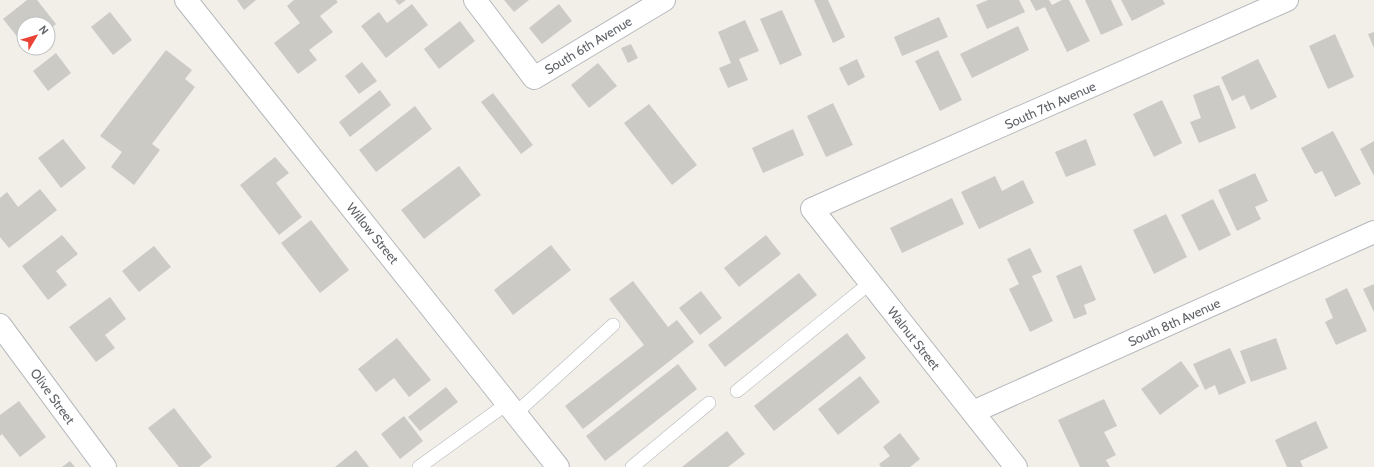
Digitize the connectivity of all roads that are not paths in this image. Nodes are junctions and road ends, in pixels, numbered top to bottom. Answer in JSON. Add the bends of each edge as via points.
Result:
{"nodes":[{"id":1,"x":186,"y":0,"type":"edge"},
{"id":2,"x":475,"y":0,"type":"edge"},
{"id":3,"x":664,"y":0,"type":"edge"},
{"id":4,"x":1287,"y":0,"type":"edge"},
{"id":5,"x":812,"y":209,"type":"joint"},
{"id":6,"x":1374,"y":232,"type":"edge"},
{"id":7,"x":870,"y":283,"type":"junction"},
{"id":8,"x":0,"y":324,"type":"edge"},
{"id":9,"x":612,"y":325,"type":"dead end"},
{"id":10,"x":737,"y":391,"type":"dead end"},
{"id":11,"x":709,"y":403,"type":"dead end"},
{"id":12,"x":512,"y":408,"type":"junction"},
{"id":13,"x":973,"y":412,"type":"junction"},
{"id":14,"x":105,"y":467,"type":"edge"},
{"id":15,"x":419,"y":467,"type":"edge"},
{"id":16,"x":558,"y":467,"type":"edge"},
{"id":17,"x":632,"y":467,"type":"edge"},
{"id":18,"x":1016,"y":467,"type":"edge"}],
"edges":[{"from":1,"to":12,"type":"street","name":"Willow Street"},
{"from":2,"to":3,"type":"street","name":"South 6th Avenue","via":[[534,78]]},
{"from":4,"to":5,"type":"street","name":"South 7th Avenue"},
{"from":5,"to":7,"type":"street","name":"Walnut Street"},
{"from":6,"to":13,"type":"street","name":"South 8th Avenue"},
{"from":7,"to":10,"type":"lane"},
{"from":7,"to":13,"type":"street","name":"Walnut Street"},
{"from":8,"to":14,"type":"street","name":"Olive Street"},
{"from":9,"to":12,"type":"lane"},
{"from":11,"to":17,"type":"lane"},
{"from":12,"to":15,"type":"lane"},
{"from":12,"to":16,"type":"street","name":"Willow Street"},
{"from":13,"to":18,"type":"street","name":"Walnut Street"}]}
